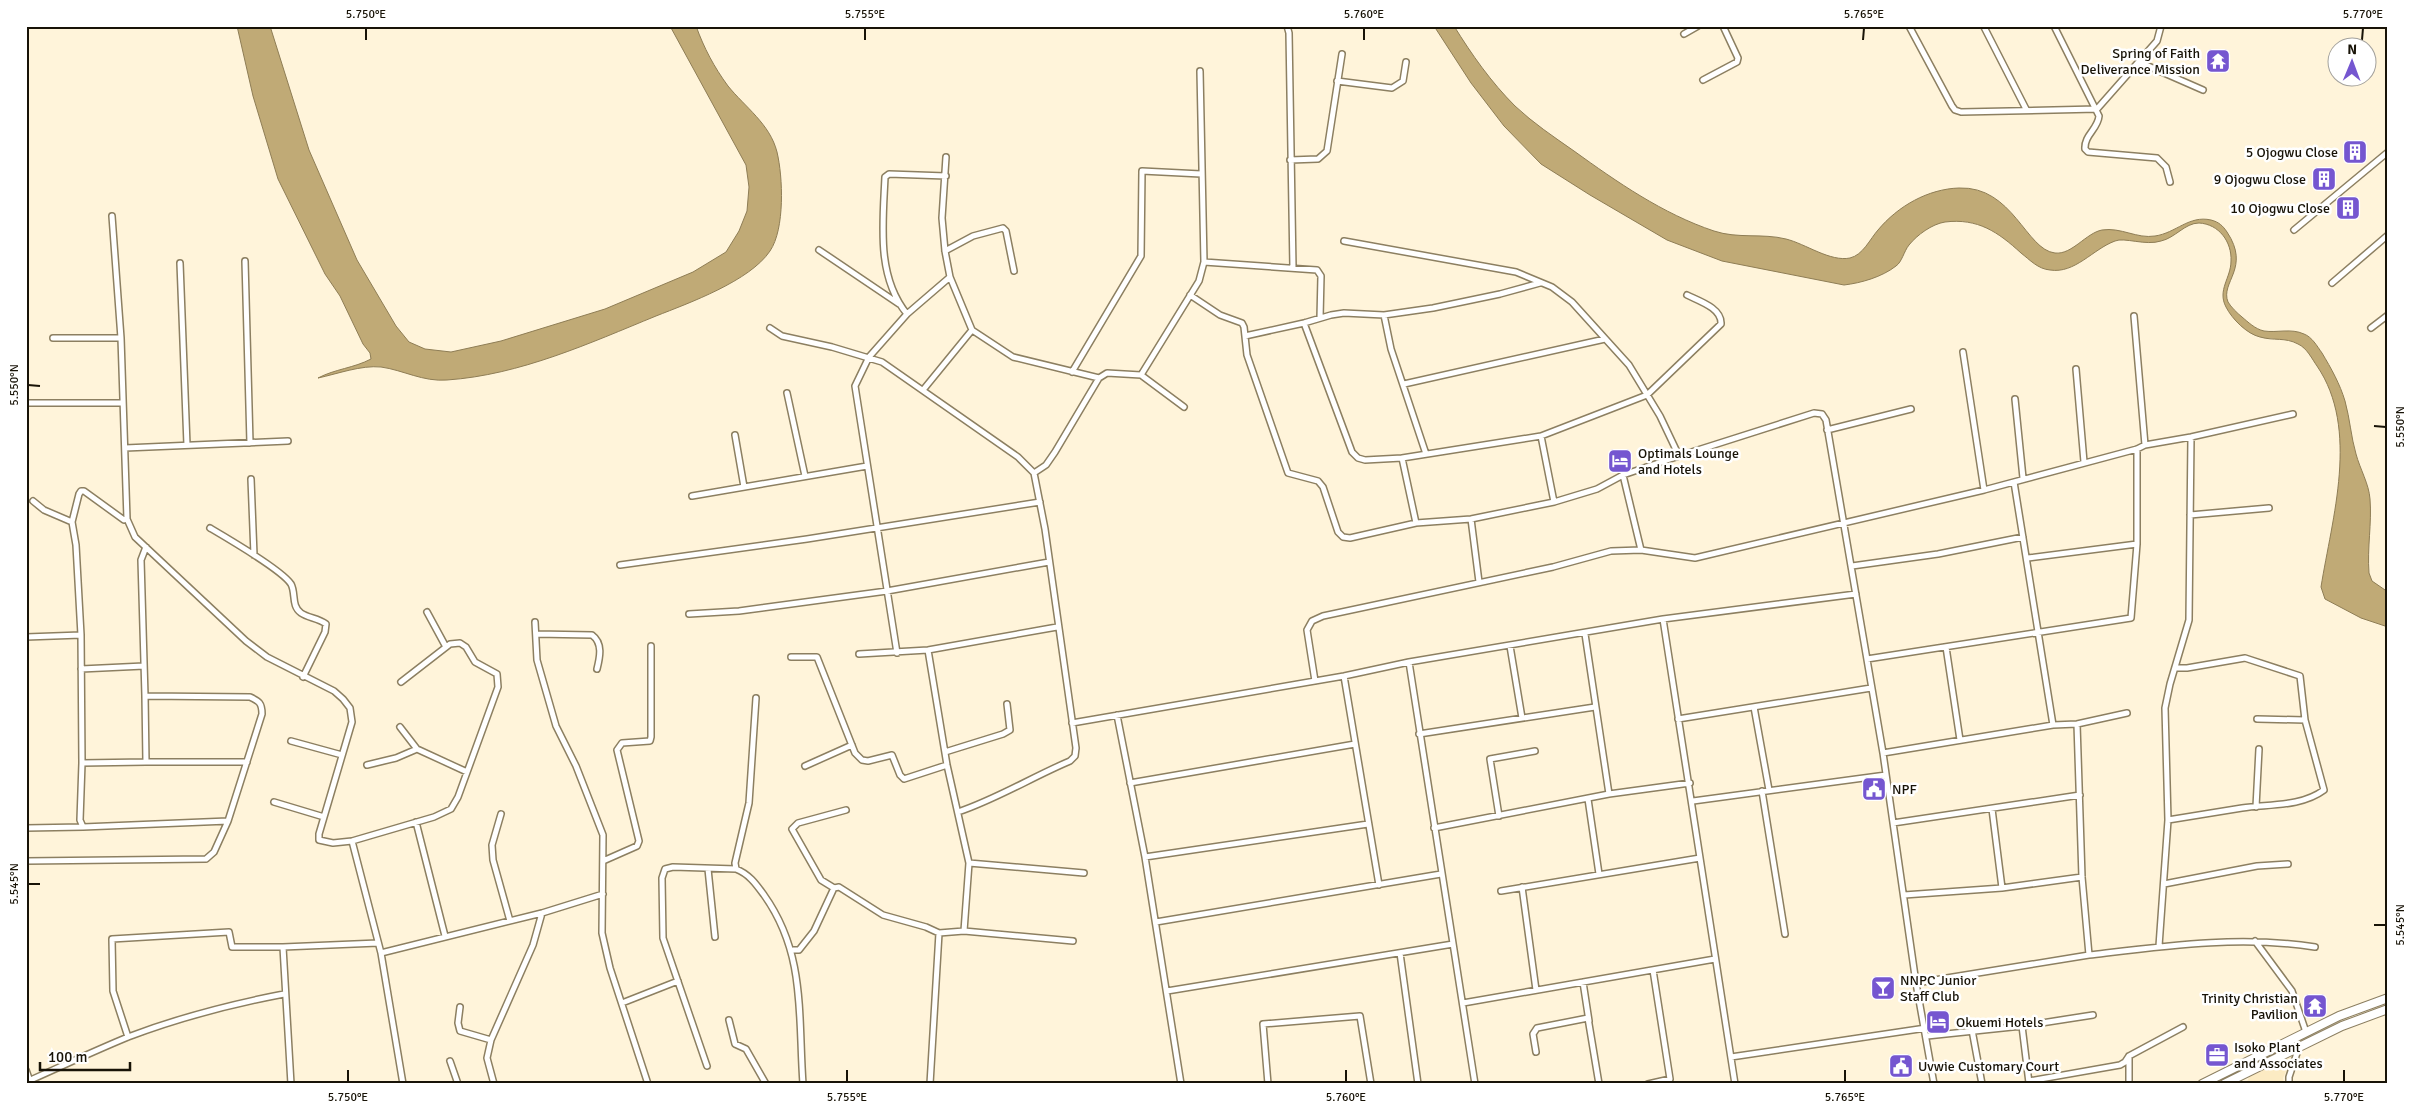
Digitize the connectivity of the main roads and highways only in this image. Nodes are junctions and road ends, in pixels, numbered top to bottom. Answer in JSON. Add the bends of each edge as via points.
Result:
{"nodes":[{"id":1,"x":2388,"y":998,"type":"edge"},
{"id":2,"x":2388,"y":1009,"type":"edge"},
{"id":3,"x":2202,"y":1084,"type":"edge"},
{"id":4,"x":2224,"y":1084,"type":"edge"}],
"edges":[{"from":1,"to":3,"type":"main road","via":[[2339,1016]]},
{"from":2,"to":4,"type":"main road","via":[[2342,1026]]}]}
